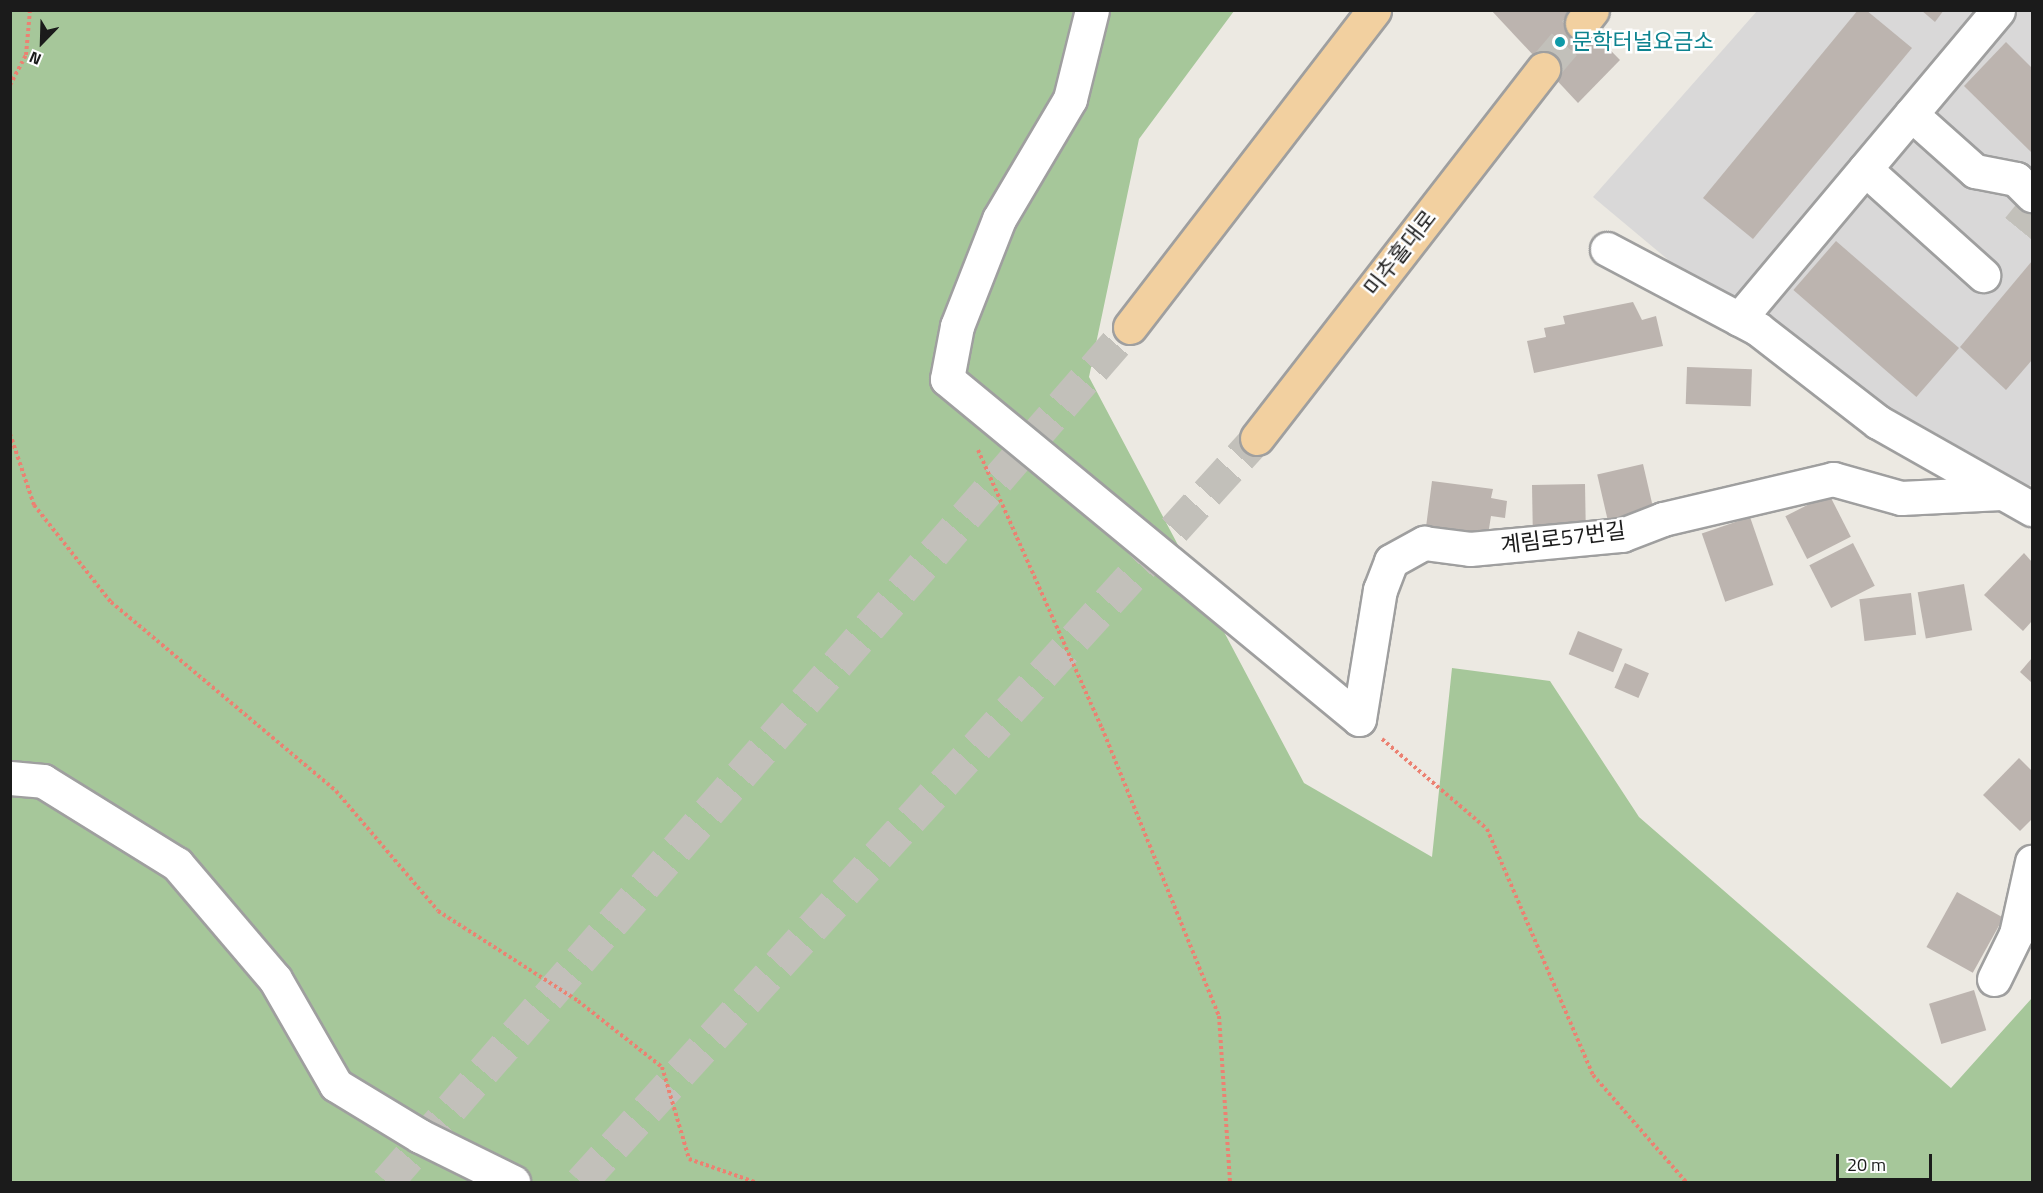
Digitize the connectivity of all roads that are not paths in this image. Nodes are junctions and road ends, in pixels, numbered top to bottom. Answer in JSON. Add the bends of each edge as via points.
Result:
{"nodes":[{"id":1,"x":1092,"y":10,"type":"edge"},
{"id":2,"x":1374,"y":10,"type":"edge"},
{"id":3,"x":1998,"y":10,"type":"edge"},
{"id":4,"x":1543,"y":69,"type":"tunnel mouth"},
{"id":5,"x":1911,"y":114,"type":"junction"},
{"id":6,"x":1865,"y":169,"type":"junction"},
{"id":7,"x":2032,"y":195,"type":"edge"},
{"id":8,"x":1607,"y":249,"type":"dead end"},
{"id":9,"x":1983,"y":275,"type":"dead end"},
{"id":10,"x":1739,"y":319,"type":"junction"},
{"id":11,"x":1130,"y":327,"type":"tunnel mouth"},
{"id":12,"x":1257,"y":438,"type":"tunnel mouth"},
{"id":13,"x":2019,"y":496,"type":"edge"},
{"id":14,"x":10,"y":778,"type":"edge"},
{"id":15,"x":2032,"y":862,"type":"edge"},
{"id":16,"x":1994,"y":979,"type":"dead end"},
{"id":17,"x":513,"y":1182,"type":"edge"}],
"edges":[{"from":1,"to":13,"type":"street","name":"계림로57번길","via":[[1070,99],[999,219],[957,326],[947,379],[1359,719],[1380,590],[1391,561],[1424,543],[1470,549],[1622,536],[1663,519],[1833,479],[1901,498]]},
{"from":2,"to":11,"type":"main road"},
{"from":3,"to":5,"type":"street"},
{"from":4,"to":12,"type":"main road","name":"미추홀대로"},
{"from":5,"to":6,"type":"street"},
{"from":5,"to":7,"type":"street","via":[[1976,171],[2016,179]]},
{"from":6,"to":9,"type":"street"},
{"from":6,"to":10,"type":"street"},
{"from":8,"to":10,"type":"street","name":"계림로57번길"},
{"from":10,"to":13,"type":"street","name":"계림로57번길","via":[[1878,422]]},
{"from":14,"to":17,"type":"street","via":[[43,781],[177,864],[275,979],[336,1085],[420,1136]]},
{"from":15,"to":16,"type":"street","via":[[2016,934]]}]}
